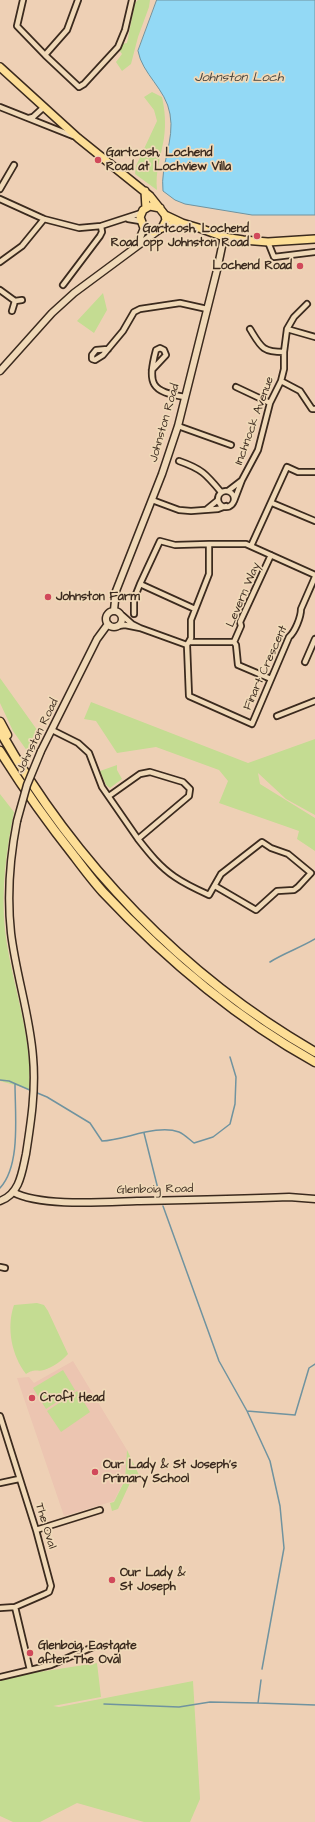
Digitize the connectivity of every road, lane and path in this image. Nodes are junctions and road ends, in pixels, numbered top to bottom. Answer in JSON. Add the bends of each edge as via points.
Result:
{"nodes":[{"id":1,"x":23,"y":0,"type":"edge"},
{"id":2,"x":78,"y":0,"type":"edge"},
{"id":3,"x":132,"y":0,"type":"edge"},
{"id":4,"x":45,"y":55,"type":"junction"},
{"id":5,"x":0,"y":67,"type":"edge"},
{"id":6,"x":0,"y":107,"type":"edge"},
{"id":7,"x":44,"y":107,"type":"junction"},
{"id":8,"x":29,"y":118,"type":"junction"},
{"id":9,"x":78,"y":138,"type":"junction"},
{"id":10,"x":14,"y":165,"type":"dead end"},
{"id":11,"x":0,"y":189,"type":"edge"},
{"id":12,"x":145,"y":191,"type":"junction"},
{"id":13,"x":0,"y":198,"type":"edge"},
{"id":14,"x":160,"y":208,"type":"junction"},
{"id":15,"x":144,"y":211,"type":"junction"},
{"id":16,"x":166,"y":215,"type":"junction"},
{"id":17,"x":44,"y":219,"type":"junction"},
{"id":18,"x":128,"y":219,"type":"junction"},
{"id":19,"x":182,"y":223,"type":"junction"},
{"id":20,"x":142,"y":225,"type":"junction"},
{"id":21,"x":101,"y":226,"type":"junction"},
{"id":22,"x":161,"y":229,"type":"junction"},
{"id":23,"x":224,"y":237,"type":"junction"},
{"id":24,"x":315,"y":240,"type":"edge"},
{"id":25,"x":268,"y":242,"type":"junction"},
{"id":26,"x":136,"y":248,"type":"junction"},
{"id":27,"x":315,"y":252,"type":"edge"},
{"id":28,"x":0,"y":262,"type":"edge"},
{"id":29,"x":63,"y":285,"type":"dead end"},
{"id":30,"x":0,"y":290,"type":"edge"},
{"id":31,"x":22,"y":300,"type":"dead end"},
{"id":32,"x":15,"y":301,"type":"junction"},
{"id":33,"x":307,"y":304,"type":"dead end"},
{"id":34,"x":207,"y":309,"type":"junction"},
{"id":35,"x":12,"y":311,"type":"dead end"},
{"id":36,"x":250,"y":329,"type":"dead end"},
{"id":37,"x":287,"y":329,"type":"junction"},
{"id":38,"x":315,"y":337,"type":"edge"},
{"id":39,"x":108,"y":349,"type":"dead end"},
{"id":40,"x":284,"y":352,"type":"junction"},
{"id":41,"x":152,"y":370,"type":"dead end"},
{"id":42,"x":0,"y":371,"type":"edge"},
{"id":43,"x":281,"y":381,"type":"junction"},
{"id":44,"x":236,"y":387,"type":"dead end"},
{"id":45,"x":185,"y":397,"type":"junction"},
{"id":46,"x":270,"y":403,"type":"junction"},
{"id":47,"x":315,"y":410,"type":"edge"},
{"id":48,"x":178,"y":426,"type":"junction"},
{"id":49,"x":231,"y":445,"type":"dead end"},
{"id":50,"x":179,"y":460,"type":"dead end"},
{"id":51,"x":315,"y":472,"type":"edge"},
{"id":52,"x":242,"y":480,"type":"junction"},
{"id":53,"x":228,"y":491,"type":"junction"},
{"id":54,"x":221,"y":492,"type":"junction"},
{"id":55,"x":152,"y":500,"type":"junction"},
{"id":56,"x":218,"y":500,"type":"junction"},
{"id":57,"x":234,"y":501,"type":"junction"},
{"id":58,"x":272,"y":503,"type":"junction"},
{"id":59,"x":226,"y":506,"type":"junction"},
{"id":60,"x":207,"y":509,"type":"junction"},
{"id":61,"x":315,"y":521,"type":"edge"},
{"id":62,"x":209,"y":544,"type":"junction"},
{"id":63,"x":251,"y":546,"type":"junction"},
{"id":64,"x":271,"y":555,"type":"junction"},
{"id":65,"x":315,"y":576,"type":"edge"},
{"id":66,"x":140,"y":584,"type":"junction"},
{"id":67,"x":195,"y":609,"type":"junction"},
{"id":68,"x":114,"y":610,"type":"junction"},
{"id":69,"x":134,"y":614,"type":"dead end"},
{"id":70,"x":122,"y":616,"type":"junction"},
{"id":71,"x":108,"y":624,"type":"junction"},
{"id":72,"x":118,"y":626,"type":"junction"},
{"id":73,"x":140,"y":628,"type":"junction"},
{"id":74,"x":315,"y":640,"type":"edge"},
{"id":75,"x":234,"y":642,"type":"junction"},
{"id":76,"x":188,"y":644,"type":"junction"},
{"id":77,"x":305,"y":662,"type":"dead end"},
{"id":78,"x":271,"y":679,"type":"junction"},
{"id":79,"x":315,"y":701,"type":"edge"},
{"id":80,"x":277,"y":716,"type":"dead end"},
{"id":81,"x":0,"y":722,"type":"edge"},
{"id":82,"x":52,"y":730,"type":"junction"},
{"id":83,"x":0,"y":732,"type":"edge"},
{"id":84,"x":0,"y":751,"type":"edge"},
{"id":85,"x":0,"y":755,"type":"edge"},
{"id":86,"x":21,"y":785,"type":"junction"},
{"id":87,"x":35,"y":788,"type":"junction"},
{"id":88,"x":109,"y":796,"type":"junction"},
{"id":89,"x":138,"y":839,"type":"junction"},
{"id":90,"x":215,"y":886,"type":"junction"},
{"id":91,"x":315,"y":1052,"type":"edge"},
{"id":92,"x":315,"y":1062,"type":"edge"},
{"id":93,"x":14,"y":1192,"type":"junction"},
{"id":94,"x":315,"y":1199,"type":"edge"},
{"id":95,"x":0,"y":1201,"type":"edge"},
{"id":96,"x":0,"y":1267,"type":"edge"},
{"id":97,"x":5,"y":1268,"type":"dead end"},
{"id":98,"x":0,"y":1416,"type":"edge"},
{"id":99,"x":19,"y":1479,"type":"junction"},
{"id":100,"x":0,"y":1483,"type":"edge"},
{"id":101,"x":100,"y":1510,"type":"dead end"},
{"id":102,"x":36,"y":1530,"type":"junction"},
{"id":103,"x":15,"y":1607,"type":"junction"},
{"id":104,"x":0,"y":1608,"type":"edge"},
{"id":105,"x":93,"y":1647,"type":"dead end"},
{"id":106,"x":30,"y":1670,"type":"junction"},
{"id":107,"x":0,"y":1677,"type":"edge"}],
"edges":[{"from":1,"to":4,"type":"street","via":[[17,26]]},
{"from":2,"to":4,"type":"street","via":[[67,30]]},
{"from":3,"to":4,"type":"street","via":[[118,47],[84,84],[79,87]]},
{"from":5,"to":7,"type":"main road"},
{"from":6,"to":8,"type":"street"},
{"from":7,"to":8,"type":"street"},
{"from":7,"to":9,"type":"main road"},
{"from":8,"to":9,"type":"street"},
{"from":9,"to":12,"type":"main road"},
{"from":10,"to":11,"type":"street"},
{"from":12,"to":14,"type":"main road"},
{"from":12,"to":15,"type":"main road"},
{"from":13,"to":17,"type":"street"},
{"from":14,"to":15,"type":"main road","via":[[154,206]]},
{"from":14,"to":16,"type":"main road"},
{"from":15,"to":18,"type":"street"},
{"from":15,"to":20,"type":"main road"},
{"from":16,"to":19,"type":"main road"},
{"from":16,"to":22,"type":"main road","via":[[165,224]]},
{"from":17,"to":21,"type":"street","via":[[79,228]]},
{"from":17,"to":28,"type":"street","via":[[22,246]]},
{"from":18,"to":20,"type":"street"},
{"from":18,"to":21,"type":"street"},
{"from":19,"to":22,"type":"main road","via":[[167,225]]},
{"from":19,"to":23,"type":"main road"},
{"from":20,"to":22,"type":"main road","via":[[154,232]]},
{"from":20,"to":26,"type":"main road"},
{"from":21,"to":29,"type":"street","via":[[100,236]]},
{"from":22,"to":26,"type":"main road"},
{"from":23,"to":25,"type":"main road"},
{"from":23,"to":34,"type":"main road","name":"Johnston Road"},
{"from":24,"to":25,"type":"main road"},
{"from":25,"to":27,"type":"street","via":[[274,257]]},
{"from":26,"to":42,"type":"main road","via":[[74,293],[52,313]]},
{"from":30,"to":32,"type":"street"},
{"from":31,"to":32,"type":"street"},
{"from":32,"to":35,"type":"street"},
{"from":33,"to":37,"type":"street","name":"Inchnock Avenue","via":[[294,317]]},
{"from":34,"to":39,"type":"street","via":[[180,303],[140,309],[134,312]]},
{"from":34,"to":45,"type":"main road","name":"Johnston Road"},
{"from":36,"to":40,"type":"street","via":[[265,349],[271,352]]},
{"from":37,"to":38,"type":"street"},
{"from":37,"to":40,"type":"street","name":"Inchnock Avenue"},
{"from":40,"to":43,"type":"street","name":"Inchnock Avenue"},
{"from":41,"to":45,"type":"street","via":[[155,386],[160,391]]},
{"from":43,"to":46,"type":"street","name":"Inchnock Avenue"},
{"from":43,"to":47,"type":"street","via":[[300,390]]},
{"from":44,"to":46,"type":"street"},
{"from":45,"to":48,"type":"main road","name":"Johnston Road"},
{"from":46,"to":52,"type":"street","name":"Inchnock Avenue","via":[[258,450]]},
{"from":48,"to":49,"type":"street"},
{"from":48,"to":55,"type":"main road","name":"Johnston Road"},
{"from":50,"to":54,"type":"street","via":[[206,474]]},
{"from":51,"to":58,"type":"street","via":[[298,472],[287,468]]},
{"from":52,"to":53,"type":"street","name":"Inchnock Avenue"},
{"from":52,"to":57,"type":"street","name":"Inchnock Avenue"},
{"from":53,"to":54,"type":"street"},
{"from":53,"to":57,"type":"street","via":[[234,497]]},
{"from":54,"to":56,"type":"street"},
{"from":55,"to":60,"type":"street","via":[[179,510]]},
{"from":55,"to":68,"type":"main road","name":"Johnston Road","via":[[116,591]]},
{"from":56,"to":59,"type":"street"},
{"from":56,"to":60,"type":"street"},
{"from":57,"to":59,"type":"street"},
{"from":58,"to":61,"type":"street"},
{"from":58,"to":63,"type":"street"},
{"from":59,"to":60,"type":"street"},
{"from":62,"to":63,"type":"street","name":"Finart Crescent"},
{"from":62,"to":66,"type":"street","via":[[175,545],[160,540]]},
{"from":62,"to":67,"type":"street","name":"Finart Crescent","via":[[210,574]]},
{"from":63,"to":64,"type":"street","name":"Finart Crescent"},
{"from":64,"to":65,"type":"street","name":"Finart Crescent"},
{"from":64,"to":75,"type":"street","name":"Levern Way","via":[[240,622],[241,626]]},
{"from":65,"to":78,"type":"street","name":"Finart Crescent","via":[[293,634],[289,637]]},
{"from":66,"to":67,"type":"street"},
{"from":66,"to":69,"type":"street","via":[[134,600]]},
{"from":67,"to":76,"type":"street","name":"Finart Crescent","via":[[191,620],[192,638]]},
{"from":68,"to":70,"type":"main road"},
{"from":68,"to":71,"type":"main road","name":"Johnston Road","via":[[106,616]]},
{"from":70,"to":72,"type":"main road","via":[[122,622]]},
{"from":70,"to":73,"type":"street"},
{"from":71,"to":72,"type":"main road"},
{"from":71,"to":82,"type":"main road","name":"Johnston Road","via":[[97,639]]},
{"from":72,"to":73,"type":"street"},
{"from":73,"to":76,"type":"street"},
{"from":74,"to":77,"type":"street"},
{"from":75,"to":76,"type":"street"},
{"from":75,"to":78,"type":"street","via":[[238,665]]},
{"from":76,"to":78,"type":"street","name":"Finart Crescent","via":[[189,696],[252,724]]},
{"from":79,"to":80,"type":"street"},
{"from":81,"to":87,"type":"highway"},
{"from":82,"to":88,"type":"street","via":[[84,747],[89,753],[102,787]]},
{"from":82,"to":93,"type":"main road","name":"Johnston Road","bridge":true,"via":[[27,785],[17,821],[12,855],[11,931],[16,968],[28,1017],[34,1080],[25,1156],[20,1183]]},
{"from":83,"to":87,"type":"highway"},
{"from":84,"to":86,"type":"highway"},
{"from":85,"to":86,"type":"highway"},
{"from":86,"to":92,"type":"highway","via":[[103,892],[172,960],[231,1007]]},
{"from":87,"to":91,"type":"highway","via":[[99,872],[180,955],[237,1000]]},
{"from":88,"to":89,"type":"street"},
{"from":88,"to":89,"type":"street","via":[[140,774],[150,772],[183,782],[190,789],[189,796]]},
{"from":89,"to":90,"type":"street","via":[[176,878],[209,895]]},
{"from":90,"to":90,"type":"street","via":[[221,874],[262,842],[288,854],[311,872],[294,890],[277,891],[256,910]]},
{"from":93,"to":94,"type":"main road","name":"Glenboig Road","via":[[33,1199],[80,1202],[289,1197]]},
{"from":93,"to":95,"type":"main road"},
{"from":96,"to":97,"type":"street"},
{"from":98,"to":99,"type":"street","name":"The Oval"},
{"from":99,"to":100,"type":"street"},
{"from":99,"to":102,"type":"street","name":"The Oval"},
{"from":101,"to":102,"type":"street"},
{"from":102,"to":103,"type":"street","name":"The Oval","via":[[51,1582],[50,1590]]},
{"from":103,"to":104,"type":"street","name":"The Oval"},
{"from":103,"to":106,"type":"street"},
{"from":105,"to":106,"type":"street","via":[[51,1665]]},
{"from":106,"to":107,"type":"street"}]}
